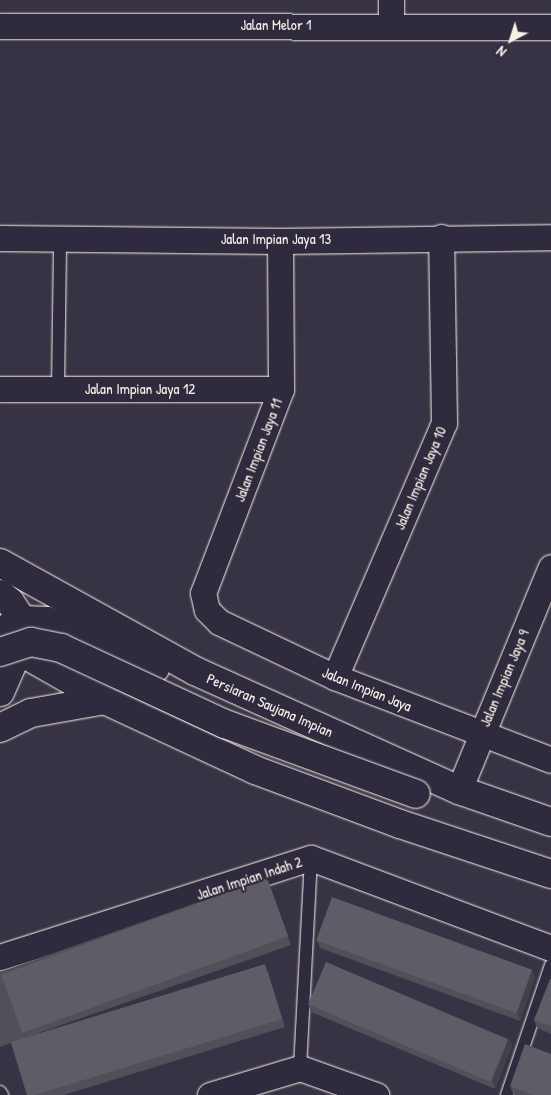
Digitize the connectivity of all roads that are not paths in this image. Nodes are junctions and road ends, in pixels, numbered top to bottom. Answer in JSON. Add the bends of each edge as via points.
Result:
{"nodes":[{"id":1,"x":391,"y":12,"type":"edge"},
{"id":2,"x":0,"y":26,"type":"edge"},
{"id":3,"x":551,"y":27,"type":"edge"},
{"id":4,"x":441,"y":237,"type":"junction"},
{"id":5,"x":551,"y":237,"type":"edge"},
{"id":6,"x":0,"y":238,"type":"edge"},
{"id":7,"x":60,"y":238,"type":"junction"},
{"id":8,"x":280,"y":241,"type":"junction"},
{"id":9,"x":0,"y":389,"type":"edge"},
{"id":10,"x":58,"y":389,"type":"junction"},
{"id":11,"x":281,"y":389,"type":"junction"},
{"id":12,"x":0,"y":563,"type":"edge"},
{"id":13,"x":551,"y":567,"type":"edge"},
{"id":14,"x":203,"y":593,"type":"joint"},
{"id":15,"x":0,"y":594,"type":"edge"},
{"id":16,"x":22,"y":620,"type":"junction"},
{"id":17,"x":4,"y":645,"type":"edge"},
{"id":18,"x":195,"y":671,"type":"junction"},
{"id":19,"x":335,"y":677,"type":"junction"},
{"id":20,"x":0,"y":692,"type":"edge"},
{"id":21,"x":105,"y":700,"type":"junction"},
{"id":22,"x":0,"y":728,"type":"edge"},
{"id":23,"x":480,"y":734,"type":"junction"},
{"id":24,"x":551,"y":760,"type":"edge"},
{"id":25,"x":459,"y":790,"type":"junction"},
{"id":26,"x":551,"y":822,"type":"edge"},
{"id":27,"x":551,"y":826,"type":"edge"},
{"id":28,"x":311,"y":858,"type":"junction"},
{"id":29,"x":551,"y":874,"type":"edge"},
{"id":30,"x":551,"y":948,"type":"edge"},
{"id":31,"x":0,"y":957,"type":"edge"},
{"id":32,"x":551,"y":965,"type":"edge"},
{"id":33,"x":300,"y":1068,"type":"junction"},
{"id":34,"x":210,"y":1095,"type":"edge"},
{"id":35,"x":374,"y":1095,"type":"edge"},
{"id":36,"x":507,"y":1095,"type":"edge"}],
"edges":[{"from":1,"to":2,"type":"street","name":"Jalan Melor 1"},
{"from":1,"to":3,"type":"street","name":"Jalan Melor 1"},
{"from":4,"to":5,"type":"street","name":"Jalan Impian Jaya 13"},
{"from":4,"to":8,"type":"street","name":"Jalan Impian Jaya 13"},
{"from":4,"to":19,"type":"street","name":"Jalan Impian Jaya 10","via":[[444,423]]},
{"from":6,"to":7,"type":"street","name":"Jalan Impian Jaya 13"},
{"from":7,"to":8,"type":"street","name":"Jalan Impian Jaya 13"},
{"from":7,"to":10,"type":"lane"},
{"from":8,"to":11,"type":"street","name":"Jalan Impian Jaya 11"},
{"from":9,"to":10,"type":"street","name":"Jalan Impian Jaya 12"},
{"from":10,"to":11,"type":"street","name":"Jalan Impian Jaya 12"},
{"from":11,"to":14,"type":"street","name":"Jalan Impian Jaya 11"},
{"from":12,"to":18,"type":"main road","name":"Persiaran Saujana Impian"},
{"from":13,"to":23,"type":"street","name":"Jalan Impian Jaya 9"},
{"from":14,"to":19,"type":"street","name":"Jalan Impian Jaya","via":[[207,610],[219,622]]},
{"from":15,"to":16,"type":"main road"},
{"from":16,"to":17,"type":"main road","via":[[24,630]]},
{"from":16,"to":18,"type":"main road","via":[[47,621],[164,671]]},
{"from":17,"to":20,"type":"main road"},
{"from":17,"to":21,"type":"main road"},
{"from":17,"to":27,"type":"main road","bridge":true,"via":[[31,642],[61,648],[225,724],[416,794]]},
{"from":18,"to":25,"type":"main road","name":"Persiaran Saujana Impian"},
{"from":19,"to":23,"type":"street","name":"Jalan Impian Jaya"},
{"from":21,"to":22,"type":"main road","via":[[31,713]]},
{"from":21,"to":29,"type":"main road","via":[[255,770],[400,824]]},
{"from":23,"to":24,"type":"street","name":"Jalan Impian Jaya"},
{"from":23,"to":25,"type":"street","name":"Jalan Impian Jaya 9"},
{"from":25,"to":26,"type":"main road","name":"Persiaran Saujana Impian"},
{"from":28,"to":30,"type":"street","name":"Jalan Impian Indah 2"},
{"from":28,"to":31,"type":"street","name":"Jalan Impian Indah 2"},
{"from":28,"to":33,"type":"lane"},
{"from":32,"to":36,"type":"lane"},
{"from":33,"to":34,"type":"street"},
{"from":33,"to":35,"type":"street"}]}
